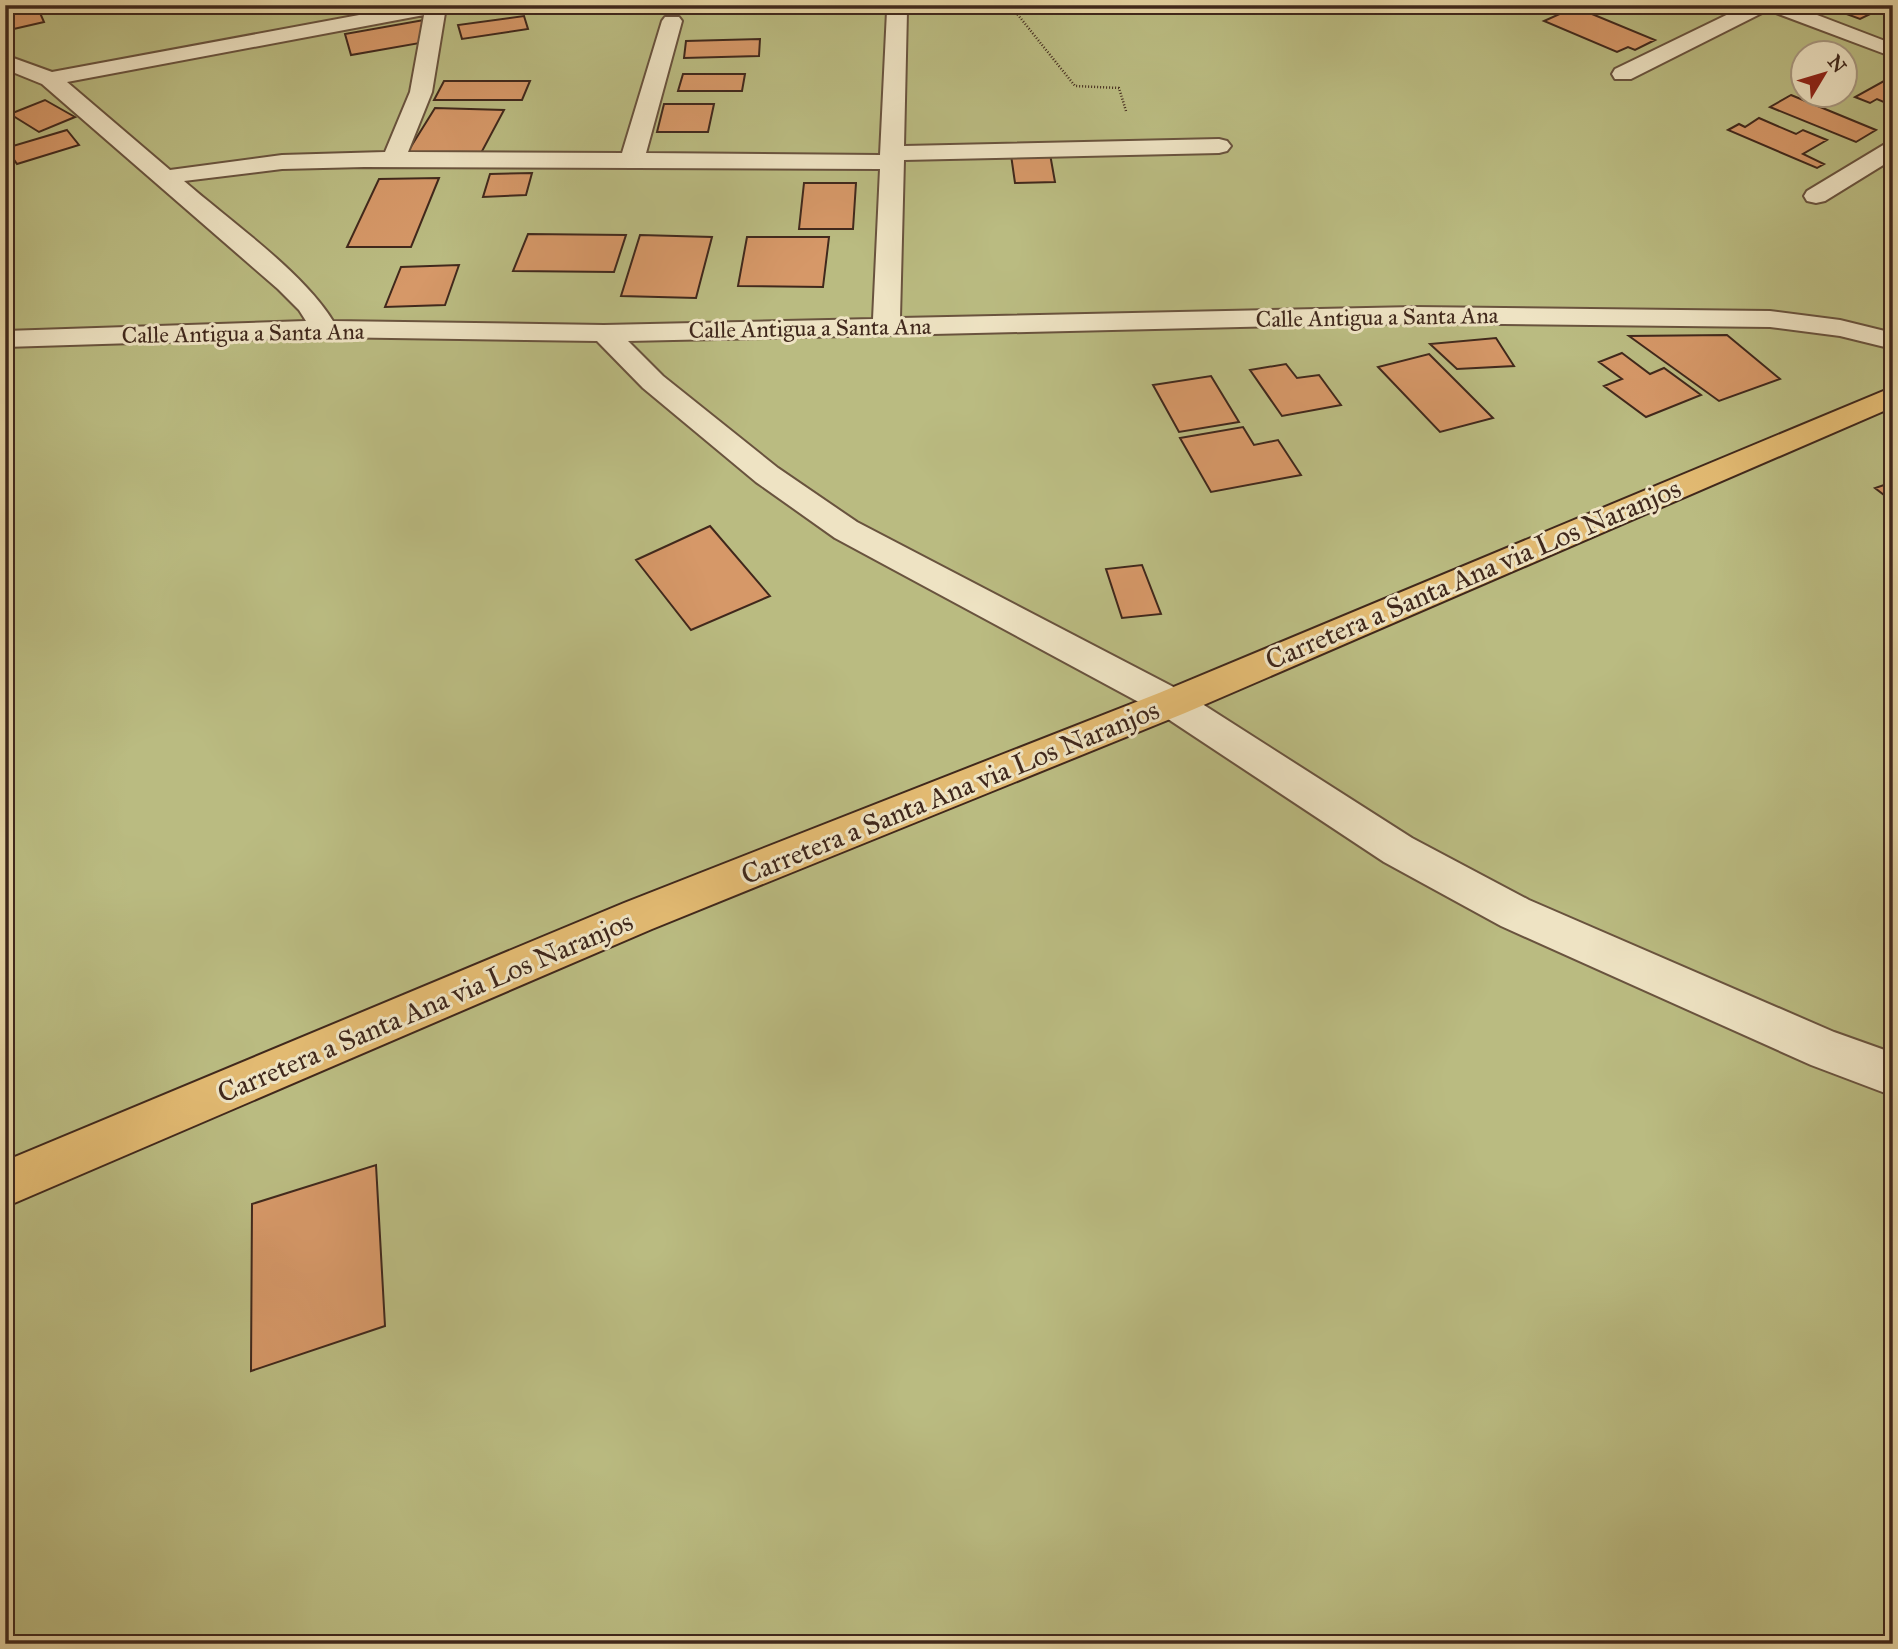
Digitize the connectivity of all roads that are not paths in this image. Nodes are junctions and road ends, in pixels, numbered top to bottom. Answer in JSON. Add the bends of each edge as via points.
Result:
{"nodes":[{"id":1,"x":12,"y":5,"type":"edge"},
{"id":2,"x":1763,"y":5,"type":"edge"},
{"id":3,"x":1772,"y":5,"type":"edge"},
{"id":4,"x":436,"y":6,"type":"edge"},
{"id":5,"x":5,"y":7,"type":"edge"},
{"id":6,"x":897,"y":11,"type":"dead end"},
{"id":7,"x":672,"y":21,"type":"dead end"},
{"id":8,"x":1893,"y":51,"type":"edge"},
{"id":9,"x":5,"y":61,"type":"edge"},
{"id":10,"x":1623,"y":74,"type":"dead end"},
{"id":11,"x":50,"y":79,"type":"junction"},
{"id":12,"x":1219,"y":146,"type":"dead end"},
{"id":13,"x":1893,"y":149,"type":"edge"},
{"id":14,"x":892,"y":157,"type":"junction"},
{"id":15,"x":394,"y":159,"type":"junction"},
{"id":16,"x":632,"y":160,"type":"junction"},
{"id":17,"x":163,"y":178,"type":"junction"},
{"id":18,"x":1816,"y":196,"type":"dead end"},
{"id":19,"x":886,"y":325,"type":"junction"},
{"id":20,"x":324,"y":330,"type":"junction"},
{"id":21,"x":604,"y":333,"type":"junction"},
{"id":22,"x":5,"y":339,"type":"edge"},
{"id":23,"x":1893,"y":341,"type":"edge"},
{"id":24,"x":1893,"y":396,"type":"edge"},
{"id":25,"x":1172,"y":703,"type":"junction"},
{"id":26,"x":1893,"y":1075,"type":"edge"},
{"id":27,"x":5,"y":1184,"type":"edge"}],
"edges":[{"from":1,"to":5,"type":"street"},
{"from":2,"to":10,"type":"street"},
{"from":3,"to":8,"type":"street"},
{"from":4,"to":11,"type":"street"},
{"from":4,"to":15,"type":"street","via":[[421,92]]},
{"from":6,"to":14,"type":"street"},
{"from":7,"to":16,"type":"street"},
{"from":9,"to":11,"type":"street"},
{"from":11,"to":17,"type":"street"},
{"from":12,"to":14,"type":"street"},
{"from":13,"to":18,"type":"street"},
{"from":14,"to":16,"type":"street"},
{"from":14,"to":19,"type":"street"},
{"from":15,"to":16,"type":"street"},
{"from":15,"to":17,"type":"street","via":[[251,164]]},
{"from":17,"to":20,"type":"street","via":[[287,283],[310,306]]},
{"from":19,"to":21,"type":"street","name":"Calle Antigua a Santa Ana"},
{"from":19,"to":23,"type":"street","name":"Calle Antigua a Santa Ana","via":[[1615,316],[1770,319]]},
{"from":20,"to":21,"type":"street","name":"Calle Antigua a Santa Ana"},
{"from":20,"to":22,"type":"street","name":"Calle Antigua a Santa Ana"},
{"from":21,"to":25,"type":"street","via":[[653,382],[767,475],[846,530]]},
{"from":24,"to":25,"type":"main road","name":"Carretera a Santa Ana via Los Naranjos"},
{"from":25,"to":26,"type":"street","via":[[1398,850],[1516,913],[1825,1050]]},
{"from":25,"to":27,"type":"main road","name":"Carretera a Santa Ana via Los Naranjos","via":[[625,922]]}]}
